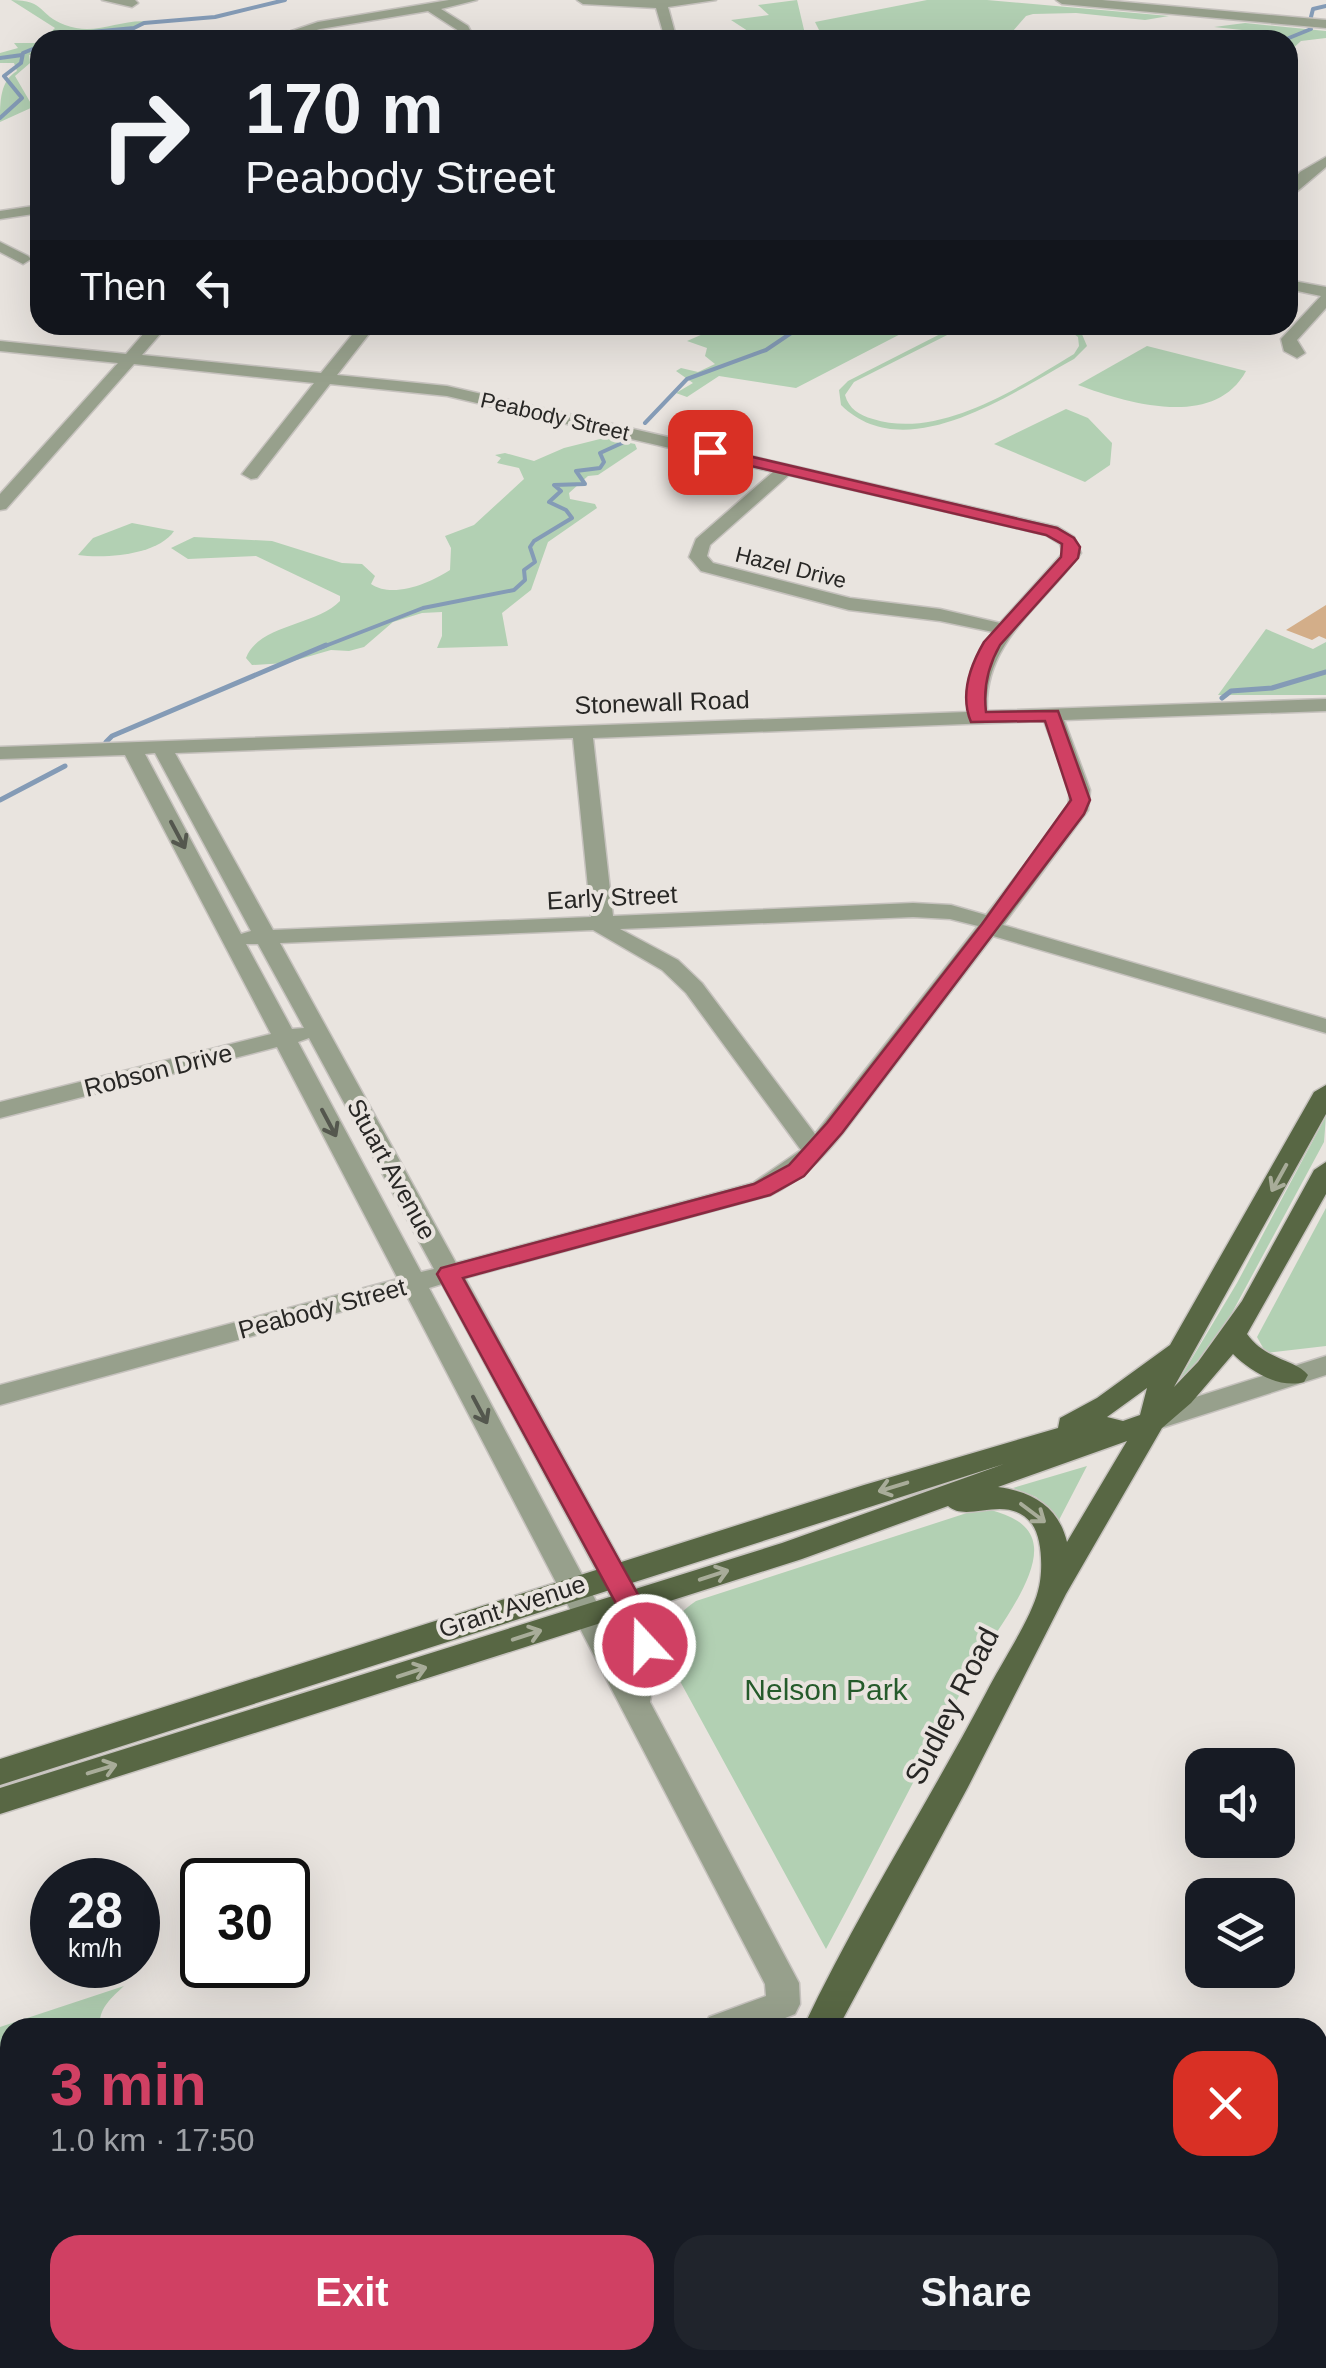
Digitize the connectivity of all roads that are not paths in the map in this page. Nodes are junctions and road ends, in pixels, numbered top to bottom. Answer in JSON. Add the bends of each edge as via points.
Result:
{"nodes":[{"id":1,"x":108,"y":0,"type":"edge"},
{"id":2,"x":471,"y":0,"type":"edge"},
{"id":3,"x":583,"y":0,"type":"edge"},
{"id":4,"x":710,"y":0,"type":"edge"},
{"id":5,"x":1062,"y":0,"type":"edge"},
{"id":6,"x":1166,"y":0,"type":"edge"},
{"id":7,"x":132,"y":3,"type":"dead end"},
{"id":8,"x":662,"y":3,"type":"junction"},
{"id":9,"x":1208,"y":6,"type":"edge"},
{"id":10,"x":430,"y":7,"type":"junction"},
{"id":11,"x":1270,"y":10,"type":"dead end"},
{"id":12,"x":1326,"y":24,"type":"edge"},
{"id":13,"x":305,"y":30,"type":"edge"},
{"id":14,"x":464,"y":30,"type":"edge"},
{"id":15,"x":668,"y":30,"type":"edge"},
{"id":16,"x":1326,"y":161,"type":"edge"},
{"id":17,"x":1298,"y":184,"type":"edge"},
{"id":18,"x":30,"y":211,"type":"edge"},
{"id":19,"x":0,"y":216,"type":"edge"},
{"id":20,"x":0,"y":246,"type":"edge"},
{"id":21,"x":23,"y":259,"type":"dead end"},
{"id":22,"x":1298,"y":288,"type":"edge"},
{"id":23,"x":1326,"y":296,"type":"edge"},
{"id":24,"x":1298,"y":329,"type":"edge"},
{"id":25,"x":152,"y":335,"type":"edge"},
{"id":26,"x":360,"y":335,"type":"edge"},
{"id":27,"x":1292,"y":335,"type":"edge"},
{"id":28,"x":0,"y":346,"type":"edge"},
{"id":29,"x":1297,"y":354,"type":"dead end"},
{"id":30,"x":133,"y":359,"type":"junction"},
{"id":31,"x":327,"y":377,"type":"junction"},
{"id":32,"x":786,"y":469,"type":"junction"},
{"id":33,"x":251,"y":474,"type":"dead end"},
{"id":34,"x":0,"y":505,"type":"edge"},
{"id":35,"x":1004,"y":629,"type":"junction"},
{"id":36,"x":1326,"y":705,"type":"edge"},
{"id":37,"x":1052,"y":715,"type":"junction"},
{"id":38,"x":977,"y":718,"type":"junction"},
{"id":39,"x":582,"y":732,"type":"junction"},
{"id":40,"x":132,"y":748,"type":"junction"},
{"id":41,"x":162,"y":748,"type":"junction"},
{"id":42,"x":2,"y":758,"type":"edge"},
{"id":43,"x":602,"y":925,"type":"junction"},
{"id":44,"x":991,"y":926,"type":"junction"},
{"id":45,"x":265,"y":937,"type":"junction"},
{"id":46,"x":231,"y":938,"type":"junction"},
{"id":47,"x":1326,"y":1026,"type":"edge"},
{"id":48,"x":316,"y":1030,"type":"junction"},
{"id":49,"x":284,"y":1038,"type":"junction"},
{"id":50,"x":1326,"y":1092,"type":"edge"},
{"id":51,"x":0,"y":1110,"type":"edge"},
{"id":52,"x":815,"y":1151,"type":"junction"},
{"id":53,"x":1326,"y":1170,"type":"edge"},
{"id":54,"x":449,"y":1274,"type":"junction"},
{"id":55,"x":413,"y":1284,"type":"junction"},
{"id":56,"x":1233,"y":1332,"type":"junction"},
{"id":57,"x":1184,"y":1344,"type":"junction"},
{"id":58,"x":1326,"y":1365,"type":"edge"},
{"id":59,"x":1294,"y":1375,"type":"junction"},
{"id":60,"x":0,"y":1395,"type":"edge"},
{"id":61,"x":1152,"y":1421,"type":"junction"},
{"id":62,"x":1020,"y":1448,"type":"junction"},
{"id":63,"x":906,"y":1507,"type":"junction"},
{"id":64,"x":613,"y":1574,"type":"junction"},
{"id":65,"x":573,"y":1587,"type":"junction"},
{"id":66,"x":1053,"y":1591,"type":"junction"},
{"id":67,"x":629,"y":1603,"type":"junction"},
{"id":68,"x":588,"y":1616,"type":"junction"},
{"id":69,"x":634,"y":1703,"type":"junction"},
{"id":70,"x":2,"y":1782,"type":"edge"},
{"id":71,"x":747,"y":2018,"type":"edge"},
{"id":72,"x":825,"y":2018,"type":"edge"}],
"edges":[{"from":1,"to":7,"type":"street"},
{"from":2,"to":10,"type":"street"},
{"from":3,"to":8,"type":"street"},
{"from":4,"to":8,"type":"street"},
{"from":5,"to":9,"type":"street"},
{"from":6,"to":9,"type":"street"},
{"from":8,"to":15,"type":"street"},
{"from":9,"to":11,"type":"street"},
{"from":9,"to":12,"type":"street"},
{"from":10,"to":13,"type":"street"},
{"from":10,"to":14,"type":"street"},
{"from":16,"to":17,"type":"street"},
{"from":18,"to":19,"type":"street"},
{"from":20,"to":21,"type":"street"},
{"from":22,"to":23,"type":"street"},
{"from":23,"to":24,"type":"street"},
{"from":25,"to":30,"type":"street"},
{"from":26,"to":31,"type":"street"},
{"from":27,"to":29,"type":"street"},
{"from":28,"to":30,"type":"street","name":"Peabody Street"},
{"from":30,"to":31,"type":"street","name":"Peabody Street"},
{"from":30,"to":34,"type":"street"},
{"from":31,"to":32,"type":"street","name":"Peabody Street","via":[[446,391]]},
{"from":31,"to":33,"type":"street"},
{"from":32,"to":35,"type":"street","name":"Peabody Street","via":[[1061,536],[1072,547],[1070,558]]},
{"from":32,"to":35,"type":"street","name":"Hazel Drive","via":[[702,543],[702,563],[849,604]]},
{"from":35,"to":38,"type":"street","name":"Peabody Street","via":[[977,676]]},
{"from":36,"to":37,"type":"street","name":"Stonewall Road"},
{"from":37,"to":38,"type":"street","name":"Stonewall Road"},
{"from":37,"to":44,"type":"street","name":"Peabody Street","via":[[1081,800]]},
{"from":38,"to":39,"type":"street","name":"Stonewall Road"},
{"from":39,"to":41,"type":"street","name":"Stonewall Road"},
{"from":39,"to":43,"type":"street"},
{"from":40,"to":41,"type":"street","name":"Stonewall Road"},
{"from":40,"to":42,"type":"street","name":"Stonewall Road"},
{"from":40,"to":46,"type":"street","name":"Stuart Avenue","one_way":true},
{"from":41,"to":45,"type":"street","name":"Stuart Avenue"},
{"from":43,"to":44,"type":"street","name":"Early Street","via":[[913,910],[950,912]]},
{"from":43,"to":45,"type":"street","name":"Early Street"},
{"from":43,"to":52,"type":"street","via":[[670,965],[694,988]]},
{"from":44,"to":47,"type":"street","name":"Early Street"},
{"from":44,"to":52,"type":"street","name":"Peabody Street"},
{"from":45,"to":46,"type":"street","name":"Early Street"},
{"from":45,"to":48,"type":"street","name":"Stuart Avenue"},
{"from":46,"to":49,"type":"street","name":"Stuart Avenue"},
{"from":48,"to":49,"type":"street","name":"Robson Drive"},
{"from":48,"to":54,"type":"street","name":"Stuart Avenue"},
{"from":49,"to":51,"type":"street","name":"Robson Drive"},
{"from":49,"to":55,"type":"street","name":"Stuart Avenue","one_way":true},
{"from":50,"to":57,"type":"main road","name":"Sudley Road","one_way":true},
{"from":52,"to":54,"type":"street","name":"Peabody Street","via":[[762,1190]]},
{"from":53,"to":56,"type":"main road","name":"Sudley Road"},
{"from":54,"to":55,"type":"street","name":"Peabody Street"},
{"from":54,"to":64,"type":"street","name":"Stuart Avenue"},
{"from":55,"to":60,"type":"street","name":"Peabody Street"},
{"from":55,"to":65,"type":"street","name":"Stuart Avenue","one_way":true},
{"from":56,"to":59,"type":"main road","via":[[1247,1354]]},
{"from":56,"to":61,"type":"main road","name":"Sudley Road","via":[[1186,1396]]},
{"from":57,"to":61,"type":"main road","name":"Sudley Road","via":[[1162,1381]]},
{"from":57,"to":62,"type":"main road","via":[[1106,1405]]},
{"from":58,"to":59,"type":"street","name":"Grant Avenue"},
{"from":59,"to":61,"type":"street","name":"Grant Avenue"},
{"from":61,"to":62,"type":"main road","name":"Grant Avenue"},
{"from":61,"to":63,"type":"main road","name":"Grant Avenue"},
{"from":61,"to":66,"type":"main road","name":"Sudley Road"},
{"from":62,"to":64,"type":"main road","name":"Grant Avenue","one_way":true},
{"from":63,"to":66,"type":"main road","one_way":true,"via":[[1001,1496],[1030,1508],[1050,1530]]},
{"from":67,"to":63,"type":"main road","name":"Grant Avenue","one_way":true},
{"from":64,"to":65,"type":"main road","name":"Grant Avenue"},
{"from":64,"to":67,"type":"street","name":"Stuart Avenue"},
{"from":65,"to":68,"type":"street","name":"Stuart Avenue"},
{"from":65,"to":70,"type":"main road","name":"Grant Avenue"},
{"from":66,"to":72,"type":"main road","name":"Sudley Road"},
{"from":67,"to":68,"type":"main road","name":"Grant Avenue"},
{"from":67,"to":69,"type":"street","name":"Stuart Avenue","via":[[644,1637]]},
{"from":68,"to":69,"type":"street","name":"Stuart Avenue"},
{"from":70,"to":68,"type":"main road","name":"Grant Avenue","one_way":true},
{"from":69,"to":71,"type":"street","name":"Stuart Avenue","via":[[782,1983],[783,2004]]}]}
